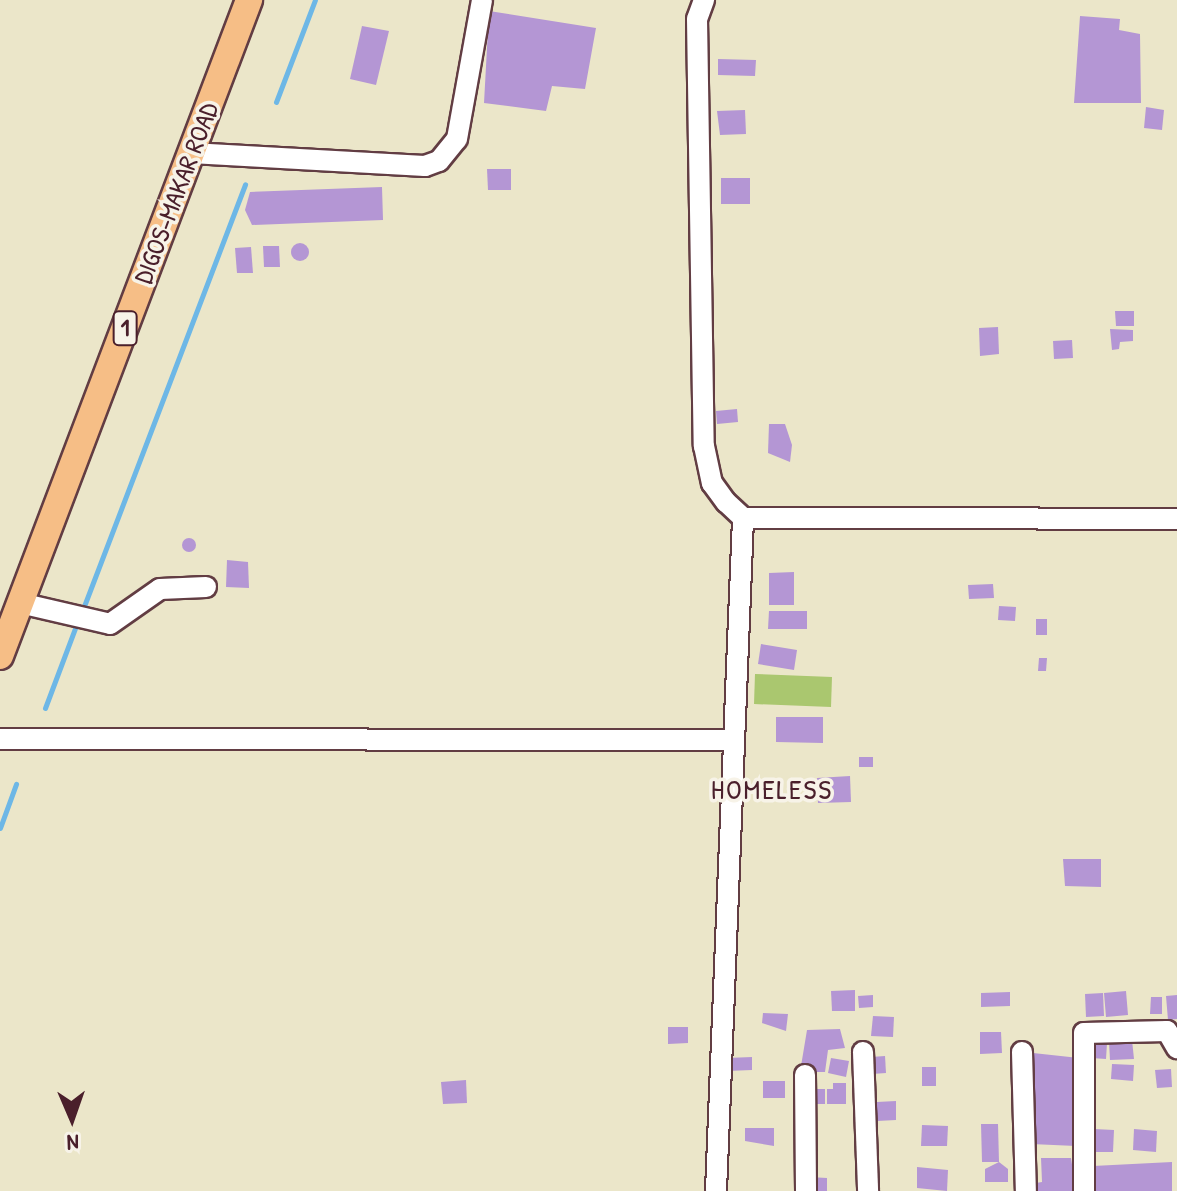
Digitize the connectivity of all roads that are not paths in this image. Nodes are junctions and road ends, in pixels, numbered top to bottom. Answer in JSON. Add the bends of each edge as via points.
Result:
{"nodes":[{"id":1,"x":249,"y":0,"type":"edge"},
{"id":2,"x":482,"y":0,"type":"edge"},
{"id":3,"x":704,"y":0,"type":"edge"},
{"id":4,"x":191,"y":153,"type":"junction"},
{"id":5,"x":743,"y":518,"type":"junction"},
{"id":6,"x":1177,"y":519,"type":"edge"},
{"id":7,"x":206,"y":587,"type":"dead end"},
{"id":8,"x":20,"y":603,"type":"junction"},
{"id":9,"x":0,"y":656,"type":"edge"},
{"id":10,"x":0,"y":739,"type":"edge"},
{"id":11,"x":734,"y":740,"type":"junction"},
{"id":12,"x":1177,"y":1048,"type":"edge"},
{"id":13,"x":863,"y":1052,"type":"dead end"},
{"id":14,"x":1022,"y":1052,"type":"dead end"},
{"id":15,"x":805,"y":1075,"type":"dead end"},
{"id":16,"x":716,"y":1191,"type":"edge"},
{"id":17,"x":806,"y":1191,"type":"edge"},
{"id":18,"x":868,"y":1191,"type":"edge"},
{"id":19,"x":1026,"y":1191,"type":"edge"},
{"id":20,"x":1084,"y":1191,"type":"edge"}],
"edges":[{"from":1,"to":4,"type":"main road","name":"DIGOS-MAKAR ROAD","number":"1"},
{"from":2,"to":4,"type":"street","via":[[457,139],[439,161],[425,166]]},
{"from":3,"to":5,"type":"street","via":[[697,19],[704,446],[712,483]]},
{"from":4,"to":8,"type":"main road","name":"DIGOS-MAKAR ROAD","number":"1"},
{"from":5,"to":6,"type":"street"},
{"from":5,"to":11,"type":"street"},
{"from":7,"to":8,"type":"street","via":[[160,589],[121,619],[99,625]]},
{"from":8,"to":9,"type":"main road","name":"DIGOS-MAKAR ROAD","number":"1"},
{"from":10,"to":11,"type":"street"},
{"from":11,"to":16,"type":"street"},
{"from":12,"to":20,"type":"street","via":[[1167,1031],[1084,1033]]},
{"from":13,"to":18,"type":"street"},
{"from":14,"to":19,"type":"street"},
{"from":15,"to":17,"type":"street"}]}
